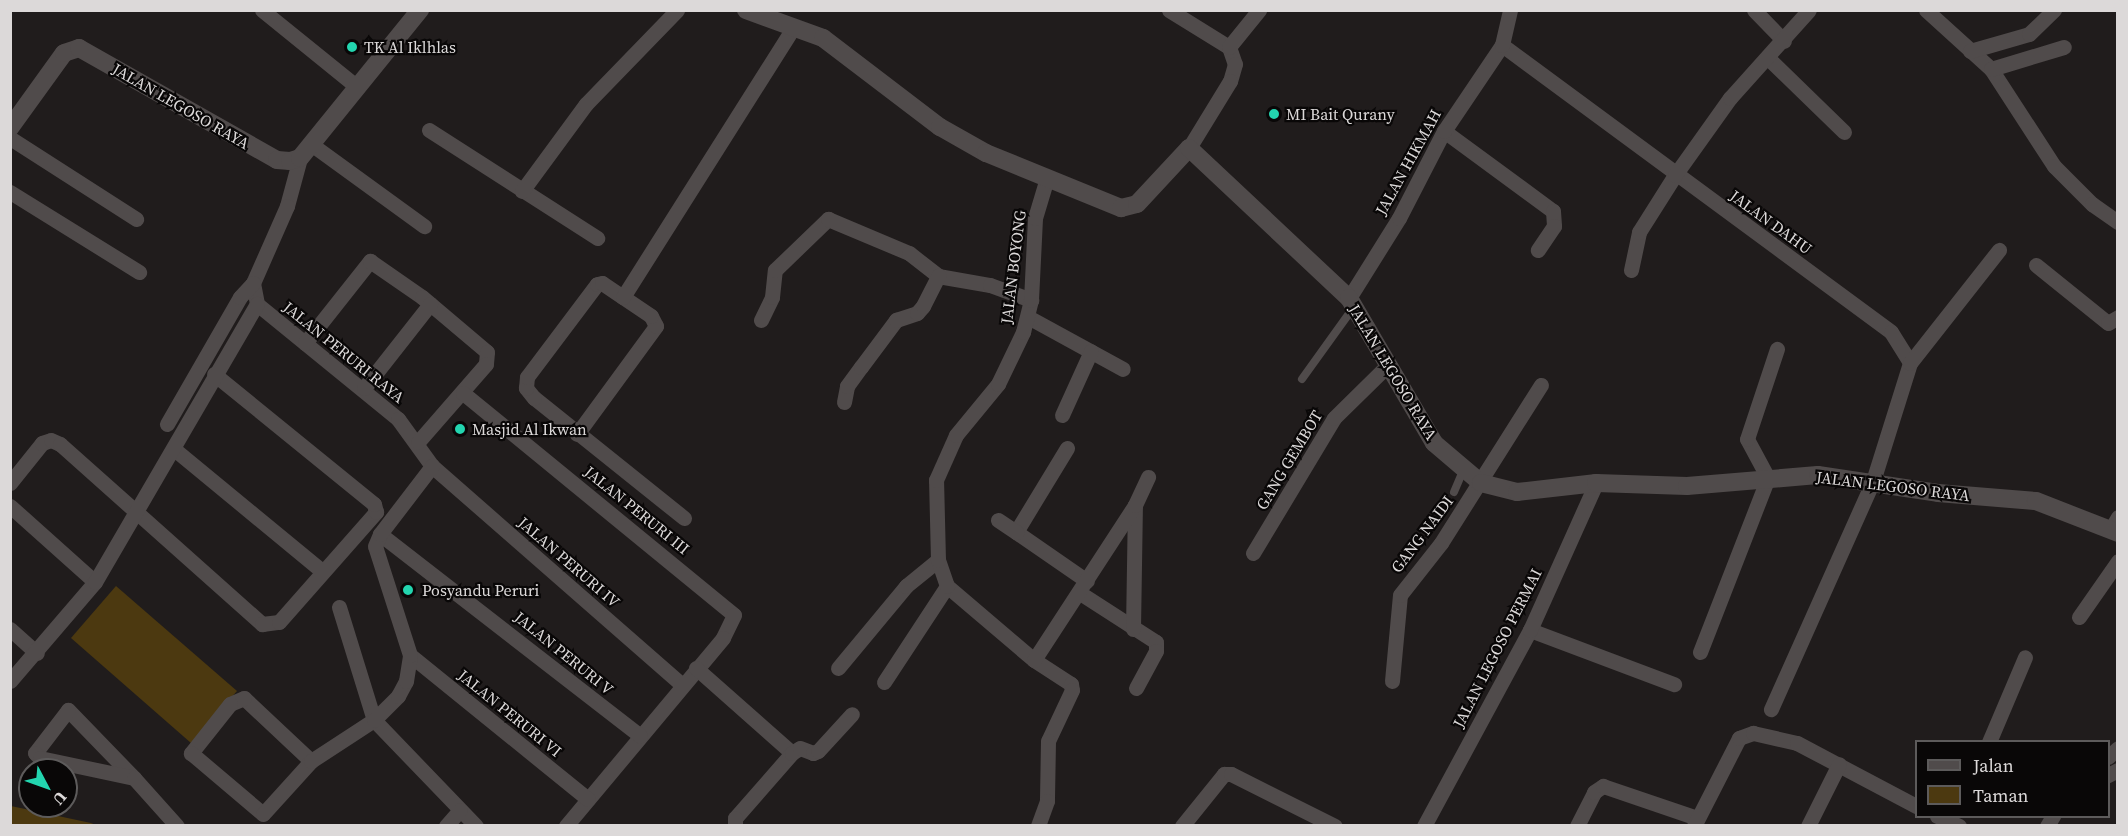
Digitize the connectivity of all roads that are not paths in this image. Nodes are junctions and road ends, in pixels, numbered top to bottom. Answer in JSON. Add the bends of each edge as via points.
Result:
{"nodes":[{"id":1,"x":262,"y":10,"type":"edge"},
{"id":2,"x":420,"y":10,"type":"edge"},
{"id":3,"x":677,"y":10,"type":"edge"},
{"id":4,"x":746,"y":10,"type":"edge"},
{"id":5,"x":1169,"y":10,"type":"edge"},
{"id":6,"x":1259,"y":10,"type":"edge"},
{"id":7,"x":1510,"y":10,"type":"edge"},
{"id":8,"x":1754,"y":10,"type":"edge"},
{"id":9,"x":1809,"y":10,"type":"edge"},
{"id":10,"x":1926,"y":10,"type":"edge"},
{"id":11,"x":2054,"y":10,"type":"edge"},
{"id":12,"x":794,"y":28,"type":"junction"},
{"id":13,"x":1784,"y":40,"type":"junction"},
{"id":14,"x":1502,"y":45,"type":"junction"},
{"id":15,"x":1229,"y":47,"type":"junction"},
{"id":16,"x":2064,"y":47,"type":"dead end"},
{"id":17,"x":1970,"y":51,"type":"junction"},
{"id":18,"x":1768,"y":58,"type":"junction"},
{"id":19,"x":1991,"y":69,"type":"junction"},
{"id":20,"x":356,"y":86,"type":"junction"},
{"id":21,"x":10,"y":128,"type":"edge"},
{"id":22,"x":429,"y":130,"type":"dead end"},
{"id":23,"x":1444,"y":131,"type":"junction"},
{"id":24,"x":1844,"y":132,"type":"dead end"},
{"id":25,"x":10,"y":138,"type":"edge"},
{"id":26,"x":1189,"y":148,"type":"junction"},
{"id":27,"x":305,"y":151,"type":"junction"},
{"id":28,"x":1674,"y":175,"type":"junction"},
{"id":29,"x":1047,"y":178,"type":"junction"},
{"id":30,"x":522,"y":191,"type":"junction"},
{"id":31,"x":10,"y":192,"type":"edge"},
{"id":32,"x":136,"y":219,"type":"dead end"},
{"id":33,"x":2118,"y":222,"type":"edge"},
{"id":34,"x":424,"y":226,"type":"dead end"},
{"id":35,"x":597,"y":238,"type":"dead end"},
{"id":36,"x":1538,"y":250,"type":"dead end"},
{"id":37,"x":1999,"y":250,"type":"dead end"},
{"id":38,"x":2036,"y":265,"type":"dead end"},
{"id":39,"x":1631,"y":270,"type":"dead end"},
{"id":40,"x":139,"y":272,"type":"dead end"},
{"id":41,"x":938,"y":276,"type":"junction"},
{"id":42,"x":253,"y":283,"type":"junction"},
{"id":43,"x":623,"y":297,"type":"junction"},
{"id":44,"x":1030,"y":300,"type":"junction"},
{"id":45,"x":1351,"y":303,"type":"junction"},
{"id":46,"x":257,"y":304,"type":"junction"},
{"id":47,"x":430,"y":304,"type":"junction"},
{"id":48,"x":2118,"y":316,"type":"edge"},
{"id":49,"x":1028,"y":317,"type":"junction"},
{"id":50,"x":761,"y":320,"type":"dead end"},
{"id":51,"x":305,"y":343,"type":"junction"},
{"id":52,"x":1777,"y":349,"type":"dead end"},
{"id":53,"x":1091,"y":351,"type":"junction"},
{"id":54,"x":1910,"y":363,"type":"junction"},
{"id":55,"x":1387,"y":366,"type":"junction"},
{"id":56,"x":1123,"y":369,"type":"dead end"},
{"id":57,"x":214,"y":374,"type":"junction"},
{"id":58,"x":1302,"y":379,"type":"dead end"},
{"id":59,"x":1541,"y":385,"type":"dead end"},
{"id":60,"x":364,"y":388,"type":"junction"},
{"id":61,"x":463,"y":393,"type":"junction"},
{"id":62,"x":844,"y":402,"type":"dead end"},
{"id":63,"x":1062,"y":415,"type":"dead end"},
{"id":64,"x":167,"y":424,"type":"dead end"},
{"id":65,"x":577,"y":434,"type":"junction"},
{"id":66,"x":418,"y":442,"type":"junction"},
{"id":67,"x":1067,"y":448,"type":"dead end"},
{"id":68,"x":174,"y":449,"type":"junction"},
{"id":69,"x":432,"y":466,"type":"junction"},
{"id":70,"x":1464,"y":469,"type":"junction"},
{"id":71,"x":1148,"y":477,"type":"dead end"},
{"id":72,"x":1768,"y":478,"type":"junction"},
{"id":73,"x":1873,"y":481,"type":"junction"},
{"id":74,"x":10,"y":483,"type":"edge"},
{"id":75,"x":1481,"y":483,"type":"junction"},
{"id":76,"x":1596,"y":483,"type":"junction"},
{"id":77,"x":1454,"y":492,"type":"dead end"},
{"id":78,"x":1135,"y":505,"type":"junction"},
{"id":79,"x":10,"y":506,"type":"edge"},
{"id":80,"x":136,"y":512,"type":"junction"},
{"id":81,"x":684,"y":518,"type":"dead end"},
{"id":82,"x":998,"y":520,"type":"dead end"},
{"id":83,"x":2115,"y":526,"type":"edge"},
{"id":84,"x":1016,"y":532,"type":"junction"},
{"id":85,"x":380,"y":534,"type":"junction"},
{"id":86,"x":1253,"y":553,"type":"dead end"},
{"id":87,"x":938,"y":560,"type":"junction"},
{"id":88,"x":2118,"y":561,"type":"edge"},
{"id":89,"x":322,"y":571,"type":"junction"},
{"id":90,"x":95,"y":582,"type":"junction"},
{"id":91,"x":947,"y":586,"type":"junction"},
{"id":92,"x":1083,"y":587,"type":"junction"},
{"id":93,"x":339,"y":608,"type":"dead end"},
{"id":94,"x":2079,"y":617,"type":"dead end"},
{"id":95,"x":10,"y":629,"type":"edge"},
{"id":96,"x":1133,"y":629,"type":"junction"},
{"id":97,"x":1530,"y":630,"type":"junction"},
{"id":98,"x":1700,"y":652,"type":"dead end"},
{"id":99,"x":37,"y":653,"type":"junction"},
{"id":100,"x":410,"y":656,"type":"junction"},
{"id":101,"x":2025,"y":657,"type":"dead end"},
{"id":102,"x":1034,"y":660,"type":"junction"},
{"id":103,"x":696,"y":668,"type":"junction"},
{"id":104,"x":838,"y":668,"type":"dead end"},
{"id":105,"x":10,"y":681,"type":"edge"},
{"id":106,"x":1392,"y":681,"type":"dead end"},
{"id":107,"x":884,"y":682,"type":"dead end"},
{"id":108,"x":1674,"y":684,"type":"dead end"},
{"id":109,"x":682,"y":685,"type":"junction"},
{"id":110,"x":1136,"y":688,"type":"dead end"},
{"id":111,"x":1771,"y":709,"type":"dead end"},
{"id":112,"x":852,"y":714,"type":"dead end"},
{"id":113,"x":374,"y":720,"type":"junction"},
{"id":114,"x":640,"y":736,"type":"junction"},
{"id":115,"x":1989,"y":740,"type":"edge"},
{"id":116,"x":792,"y":753,"type":"junction"},
{"id":117,"x":311,"y":761,"type":"junction"},
{"id":118,"x":1839,"y":764,"type":"junction"},
{"id":119,"x":134,"y":778,"type":"junction"},
{"id":120,"x":588,"y":799,"type":"junction"},
{"id":121,"x":1915,"y":805,"type":"edge"},
{"id":122,"x":460,"y":810,"type":"junction"},
{"id":123,"x":1940,"y":819,"type":"edge"},
{"id":124,"x":1695,"y":822,"type":"edge"},
{"id":125,"x":177,"y":825,"type":"edge"},
{"id":126,"x":446,"y":825,"type":"edge"},
{"id":127,"x":476,"y":825,"type":"edge"},
{"id":128,"x":566,"y":825,"type":"edge"},
{"id":129,"x":735,"y":825,"type":"edge"},
{"id":130,"x":1038,"y":825,"type":"edge"},
{"id":131,"x":1182,"y":825,"type":"edge"},
{"id":132,"x":1335,"y":825,"type":"edge"},
{"id":133,"x":1424,"y":825,"type":"edge"},
{"id":134,"x":1577,"y":825,"type":"edge"},
{"id":135,"x":1808,"y":825,"type":"edge"},
{"id":136,"x":1959,"y":825,"type":"edge"}],
"edges":[{"from":1,"to":20,"type":"street"},
{"from":2,"to":20,"type":"street"},
{"from":3,"to":30,"type":"street","via":[[586,104]]},
{"from":4,"to":12,"type":"street"},
{"from":5,"to":15,"type":"street"},
{"from":6,"to":15,"type":"street"},
{"from":7,"to":14,"type":"street","name":"JALAN HIKMAH"},
{"from":8,"to":13,"type":"street"},
{"from":9,"to":13,"type":"street"},
{"from":10,"to":17,"type":"street"},
{"from":11,"to":17,"type":"street","via":[[2029,34]]},
{"from":12,"to":29,"type":"street","via":[[822,38],[852,57],[940,127],[986,153]]},
{"from":12,"to":43,"type":"street"},
{"from":13,"to":18,"type":"street"},
{"from":14,"to":23,"type":"street","name":"JALAN HIKMAH"},
{"from":14,"to":28,"type":"street","name":"JALAN DAHU","via":[[1588,104]]},
{"from":15,"to":26,"type":"street","via":[[1235,64],[1230,81]]},
{"from":16,"to":19,"type":"street"},
{"from":17,"to":19,"type":"street"},
{"from":18,"to":24,"type":"street"},
{"from":18,"to":28,"type":"street","via":[[1730,98]]},
{"from":19,"to":33,"type":"street","via":[[2054,166]]},
{"from":20,"to":27,"type":"street"},
{"from":21,"to":27,"type":"street","name":"JALAN LEGOSO RAYA","via":[[64,53],[79,48],[277,160]]},
{"from":22,"to":30,"type":"street"},
{"from":23,"to":36,"type":"street","via":[[1553,211],[1554,226]]},
{"from":23,"to":45,"type":"street","name":"JALAN HIKMAH"},
{"from":25,"to":32,"type":"street"},
{"from":26,"to":29,"type":"street","via":[[1160,183],[1129,208],[1082,194]]},
{"from":26,"to":45,"type":"street","name":"JALAN LEGOSO RAYA"},
{"from":27,"to":34,"type":"street"},
{"from":27,"to":42,"type":"street","via":[[287,206]]},
{"from":28,"to":39,"type":"street","via":[[1639,232]]},
{"from":28,"to":54,"type":"street","name":"JALAN DAHU","via":[[1891,332]]},
{"from":29,"to":44,"type":"street","name":"JALAN BOYONG","via":[[1035,218]]},
{"from":30,"to":35,"type":"street"},
{"from":31,"to":40,"type":"street"},
{"from":37,"to":54,"type":"street"},
{"from":38,"to":48,"type":"street","via":[[2108,323]]},
{"from":41,"to":44,"type":"street","via":[[990,285]]},
{"from":41,"to":50,"type":"street","via":[[909,253],[828,219],[775,270],[772,297]]},
{"from":41,"to":62,"type":"street","via":[[923,306],[917,313],[897,320],[861,366],[847,386]]},
{"from":42,"to":46,"type":"street","name":"JALAN PERURI RAYA"},
{"from":42,"to":64,"type":"street","via":[[240,297]]},
{"from":43,"to":65,"type":"street","via":[[651,316],[656,326]]},
{"from":43,"to":65,"type":"street","via":[[602,283],[597,284],[527,377],[526,388],[534,398]]},
{"from":44,"to":49,"type":"street","name":"JALAN BOYONG"},
{"from":45,"to":55,"type":"street","name":"JALAN LEGOSO RAYA"},
{"from":45,"to":58,"type":"lane"},
{"from":46,"to":51,"type":"street","name":"JALAN PERURI RAYA"},
{"from":46,"to":57,"type":"street"},
{"from":47,"to":51,"type":"street","via":[[375,261],[363,265]]},
{"from":47,"to":60,"type":"street"},
{"from":47,"to":61,"type":"street","via":[[489,356]]},
{"from":49,"to":53,"type":"street"},
{"from":49,"to":87,"type":"street","name":"JALAN BOYONG","via":[[1012,361],[962,427],[939,473],[935,498]]},
{"from":51,"to":60,"type":"street","name":"JALAN PERURI RAYA"},
{"from":52,"to":72,"type":"street","via":[[1747,439]]},
{"from":53,"to":56,"type":"street"},
{"from":53,"to":63,"type":"street"},
{"from":54,"to":73,"type":"street"},
{"from":55,"to":70,"type":"street","name":"JALAN LEGOSO RAYA","via":[[1434,443]]},
{"from":55,"to":86,"type":"street","name":"GANG GEMBOT","via":[[1334,418]]},
{"from":57,"to":68,"type":"street"},
{"from":57,"to":89,"type":"street","via":[[374,504],[374,517]]},
{"from":59,"to":75,"type":"street","name":"GANG NAIDI"},
{"from":60,"to":66,"type":"street","name":"JALAN PERURI RAYA"},
{"from":61,"to":66,"type":"street"},
{"from":61,"to":103,"type":"street","name":"JALAN PERURI III","via":[[732,610],[733,622]]},
{"from":65,"to":81,"type":"street"},
{"from":66,"to":69,"type":"street","name":"JALAN PERURI RAYA"},
{"from":67,"to":84,"type":"street"},
{"from":68,"to":80,"type":"street"},
{"from":68,"to":89,"type":"street"},
{"from":69,"to":85,"type":"street"},
{"from":69,"to":109,"type":"street","name":"JALAN PERURI IV"},
{"from":70,"to":75,"type":"street","name":"JALAN LEGOSO RAYA"},
{"from":70,"to":77,"type":"lane"},
{"from":71,"to":78,"type":"street"},
{"from":72,"to":73,"type":"street","name":"JALAN LEGOSO RAYA","via":[[1818,475]]},
{"from":72,"to":76,"type":"street","name":"JALAN LEGOSO RAYA","via":[[1687,486]]},
{"from":72,"to":98,"type":"street"},
{"from":73,"to":83,"type":"street","name":"JALAN LEGOSO RAYA","via":[[1938,494],[2036,501]]},
{"from":73,"to":111,"type":"street"},
{"from":74,"to":80,"type":"street","via":[[42,443],[51,440]]},
{"from":75,"to":76,"type":"street","name":"JALAN LEGOSO RAYA","via":[[1517,492]]},
{"from":75,"to":106,"type":"street","name":"GANG NAIDI","via":[[1438,549],[1400,596]]},
{"from":76,"to":97,"type":"street","name":"JALAN LEGOSO PERMAI"},
{"from":78,"to":92,"type":"street"},
{"from":78,"to":96,"type":"street"},
{"from":79,"to":90,"type":"street"},
{"from":80,"to":89,"type":"street","via":[[262,624],[279,622]]},
{"from":80,"to":90,"type":"street"},
{"from":82,"to":84,"type":"street"},
{"from":84,"to":92,"type":"street"},
{"from":85,"to":100,"type":"street","via":[[375,553]]},
{"from":85,"to":114,"type":"street","name":"JALAN PERURI V"},
{"from":87,"to":91,"type":"street","name":"JALAN BOYONG"},
{"from":87,"to":104,"type":"street","via":[[906,586]]},
{"from":88,"to":94,"type":"street"},
{"from":90,"to":99,"type":"street"},
{"from":91,"to":102,"type":"street"},
{"from":91,"to":107,"type":"street"},
{"from":92,"to":96,"type":"street"},
{"from":92,"to":102,"type":"street"},
{"from":93,"to":113,"type":"street"},
{"from":95,"to":99,"type":"street"},
{"from":96,"to":110,"type":"street","via":[[1156,642],[1158,648]]},
{"from":97,"to":108,"type":"street"},
{"from":97,"to":133,"type":"street","name":"JALAN LEGOSO PERMAI"},
{"from":99,"to":105,"type":"street"},
{"from":100,"to":113,"type":"street","via":[[404,687]]},
{"from":100,"to":120,"type":"street","name":"JALAN PERURI VI"},
{"from":101,"to":115,"type":"street"},
{"from":102,"to":130,"type":"street","via":[[1068,680],[1072,690],[1047,747],[1047,801]]},
{"from":103,"to":109,"type":"street","name":"JALAN PERURI III"},
{"from":103,"to":116,"type":"street"},
{"from":109,"to":114,"type":"street","name":"JALAN PERURI III"},
{"from":112,"to":116,"type":"street","via":[[818,751],[801,748]]},
{"from":113,"to":117,"type":"street"},
{"from":113,"to":122,"type":"street"},
{"from":114,"to":120,"type":"street","name":"JALAN PERURI III"},
{"from":116,"to":129,"type":"street","via":[[735,818]]},
{"from":117,"to":117,"type":"street","via":[[244,698],[230,705],[191,753],[263,814]]},
{"from":118,"to":121,"type":"street"},
{"from":118,"to":124,"type":"street","via":[[1797,743],[1753,733],[1739,738]]},
{"from":118,"to":135,"type":"street"},
{"from":119,"to":119,"type":"street","via":[[40,758],[35,753],[68,710]]},
{"from":119,"to":125,"type":"street"},
{"from":120,"to":128,"type":"street","name":"JALAN PERURI III"},
{"from":122,"to":126,"type":"street"},
{"from":122,"to":127,"type":"street"},
{"from":123,"to":136,"type":"street"},
{"from":124,"to":134,"type":"street","via":[[1603,786],[1594,792]]},
{"from":131,"to":132,"type":"street","via":[[1224,774],[1231,774]]}]}
